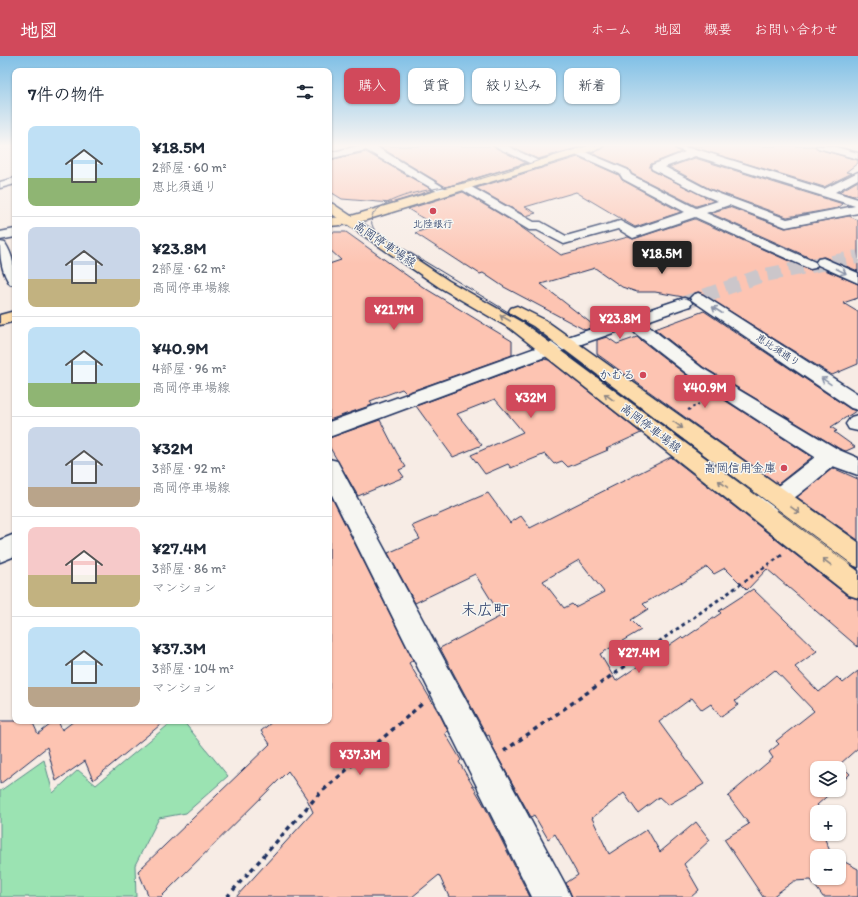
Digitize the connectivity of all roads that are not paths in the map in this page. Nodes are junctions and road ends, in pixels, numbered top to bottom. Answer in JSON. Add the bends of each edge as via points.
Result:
{"nodes":[{"id":1,"x":435,"y":185,"type":"edge"},
{"id":2,"x":448,"y":185,"type":"edge"},
{"id":3,"x":642,"y":185,"type":"edge"},
{"id":4,"x":692,"y":185,"type":"edge"},
{"id":5,"x":801,"y":185,"type":"edge"},
{"id":6,"x":840,"y":185,"type":"edge"},
{"id":7,"x":462,"y":186,"type":"joint"},
{"id":8,"x":440,"y":188,"type":"junction"},
{"id":9,"x":826,"y":193,"type":"junction"},
{"id":10,"x":729,"y":201,"type":"junction"},
{"id":11,"x":858,"y":203,"type":"edge"},
{"id":12,"x":858,"y":209,"type":"edge"},
{"id":13,"x":696,"y":214,"type":"junction"},
{"id":14,"x":340,"y":217,"type":"edge"},
{"id":15,"x":12,"y":234,"type":"edge"},
{"id":16,"x":0,"y":236,"type":"edge"},
{"id":17,"x":0,"y":246,"type":"edge"},
{"id":18,"x":12,"y":274,"type":"edge"},
{"id":19,"x":858,"y":279,"type":"edge"},
{"id":20,"x":12,"y":317,"type":"edge"},
{"id":21,"x":0,"y":320,"type":"edge"},
{"id":22,"x":641,"y":328,"type":"dead end"},
{"id":23,"x":566,"y":343,"type":"junction"},
{"id":24,"x":547,"y":350,"type":"junction"},
{"id":25,"x":858,"y":403,"type":"edge"},
{"id":26,"x":332,"y":429,"type":"edge"},
{"id":27,"x":831,"y":456,"type":"junction"},
{"id":28,"x":858,"y":467,"type":"edge"},
{"id":29,"x":332,"y":473,"type":"edge"},
{"id":30,"x":776,"y":497,"type":"junction"},
{"id":31,"x":756,"y":509,"type":"junction"},
{"id":32,"x":12,"y":546,"type":"edge"},
{"id":33,"x":0,"y":551,"type":"edge"},
{"id":34,"x":858,"y":556,"type":"edge"},
{"id":35,"x":858,"y":586,"type":"edge"},
{"id":36,"x":552,"y":897,"type":"edge"}],
"edges":[{"from":1,"to":8,"type":"street"},
{"from":2,"to":8,"type":"main road"},
{"from":3,"to":13,"type":"street"},
{"from":4,"to":10,"type":"street"},
{"from":5,"to":9,"type":"street"},
{"from":6,"to":9,"type":"street"},
{"from":7,"to":8,"type":"main road"},
{"from":7,"to":13,"type":"street","via":[[534,227],[537,225],[564,240],[620,225],[633,234]]},
{"from":8,"to":14,"type":"main road"},
{"from":8,"to":14,"type":"main road"},
{"from":9,"to":11,"type":"street"},
{"from":10,"to":12,"type":"street","via":[[786,223]]},
{"from":10,"to":13,"type":"street"},
{"from":13,"to":19,"type":"street","one_way":true},
{"from":14,"to":23,"type":"main road","name":"高岡停車場線","via":[[539,324]]},
{"from":24,"to":14,"type":"main road","name":"高岡停車場線","one_way":true,"via":[[517,326],[444,284]]},
{"from":15,"to":16,"type":"street"},
{"from":17,"to":18,"type":"street"},
{"from":20,"to":21,"type":"main road"},
{"from":22,"to":27,"type":"street","via":[[696,372]]},
{"from":23,"to":24,"type":"street"},
{"from":25,"to":23,"type":"street","name":"恵比須通り","one_way":true,"via":[[691,300]]},
{"from":23,"to":30,"type":"main road","name":"高岡停車場線","one_way":true},
{"from":24,"to":26,"type":"street"},
{"from":31,"to":24,"type":"main road","name":"高岡停車場線","one_way":true},
{"from":27,"to":28,"type":"street"},
{"from":27,"to":30,"type":"street"},
{"from":29,"to":36,"type":"street"},
{"from":30,"to":31,"type":"street"},
{"from":30,"to":34,"type":"main road","name":"高岡停車場線","one_way":true},
{"from":35,"to":31,"type":"main road","name":"高岡停車場線","one_way":true},
{"from":32,"to":33,"type":"street"}]}
